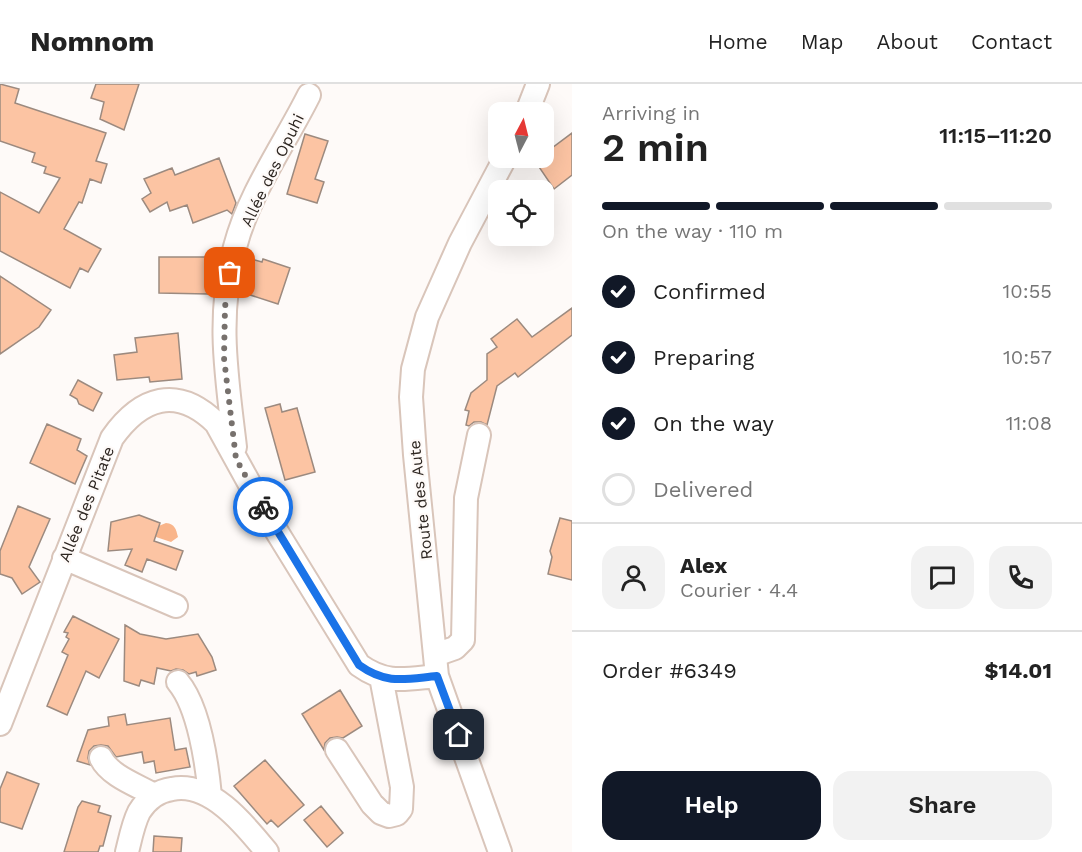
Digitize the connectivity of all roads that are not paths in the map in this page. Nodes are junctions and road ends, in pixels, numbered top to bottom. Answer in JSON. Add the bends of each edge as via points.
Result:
{"nodes":[{"id":1,"x":538,"y":84,"type":"edge"},
{"id":2,"x":309,"y":95,"type":"dead end"},
{"id":3,"x":531,"y":102,"type":"edge"},
{"id":4,"x":500,"y":168,"type":"edge"},
{"id":5,"x":479,"y":435,"type":"dead end"},
{"id":6,"x":236,"y":459,"type":"junction"},
{"id":7,"x":64,"y":558,"type":"junction"},
{"id":8,"x":176,"y":606,"type":"dead end"},
{"id":9,"x":436,"y":665,"type":"junction"},
{"id":10,"x":381,"y":677,"type":"junction"},
{"id":11,"x":178,"y":682,"type":"dead end"},
{"id":12,"x":0,"y":724,"type":"edge"},
{"id":13,"x":337,"y":750,"type":"dead end"},
{"id":14,"x":101,"y":758,"type":"dead end"},
{"id":15,"x":154,"y":795,"type":"junction"},
{"id":16,"x":210,"y":796,"type":"junction"},
{"id":17,"x":127,"y":852,"type":"edge"},
{"id":18,"x":267,"y":852,"type":"edge"},
{"id":19,"x":500,"y":852,"type":"edge"}],
"edges":[{"from":1,"to":3,"type":"street"},
{"from":2,"to":6,"type":"street","name":"Allée des Opuhi","via":[[270,166],[235,247],[224,335]]},
{"from":4,"to":9,"type":"street","name":"Route des Aute","via":[[431,308],[413,369],[412,426]]},
{"from":5,"to":9,"type":"street","via":[[466,498],[463,640]]},
{"from":6,"to":7,"type":"street","name":"Allée des Pitate","via":[[216,423],[204,412],[171,400],[142,407],[112,438]]},
{"from":6,"to":10,"type":"street","name":"Allée des Pitate","via":[[359,665]]},
{"from":7,"to":8,"type":"street"},
{"from":7,"to":12,"type":"street","name":"Allée des Pitate"},
{"from":9,"to":10,"type":"street","name":"Allée des Pitate","via":[[398,680]]},
{"from":9,"to":19,"type":"street","name":"Route des Aute"},
{"from":10,"to":13,"type":"street","via":[[402,787],[397,814],[381,813],[372,804]]},
{"from":11,"to":16,"type":"street","via":[[202,742]]},
{"from":14,"to":15,"type":"street","via":[[112,773]]},
{"from":15,"to":16,"type":"street","via":[[182,787]]},
{"from":15,"to":17,"type":"street","via":[[139,813]]},
{"from":16,"to":18,"type":"street"}]}
